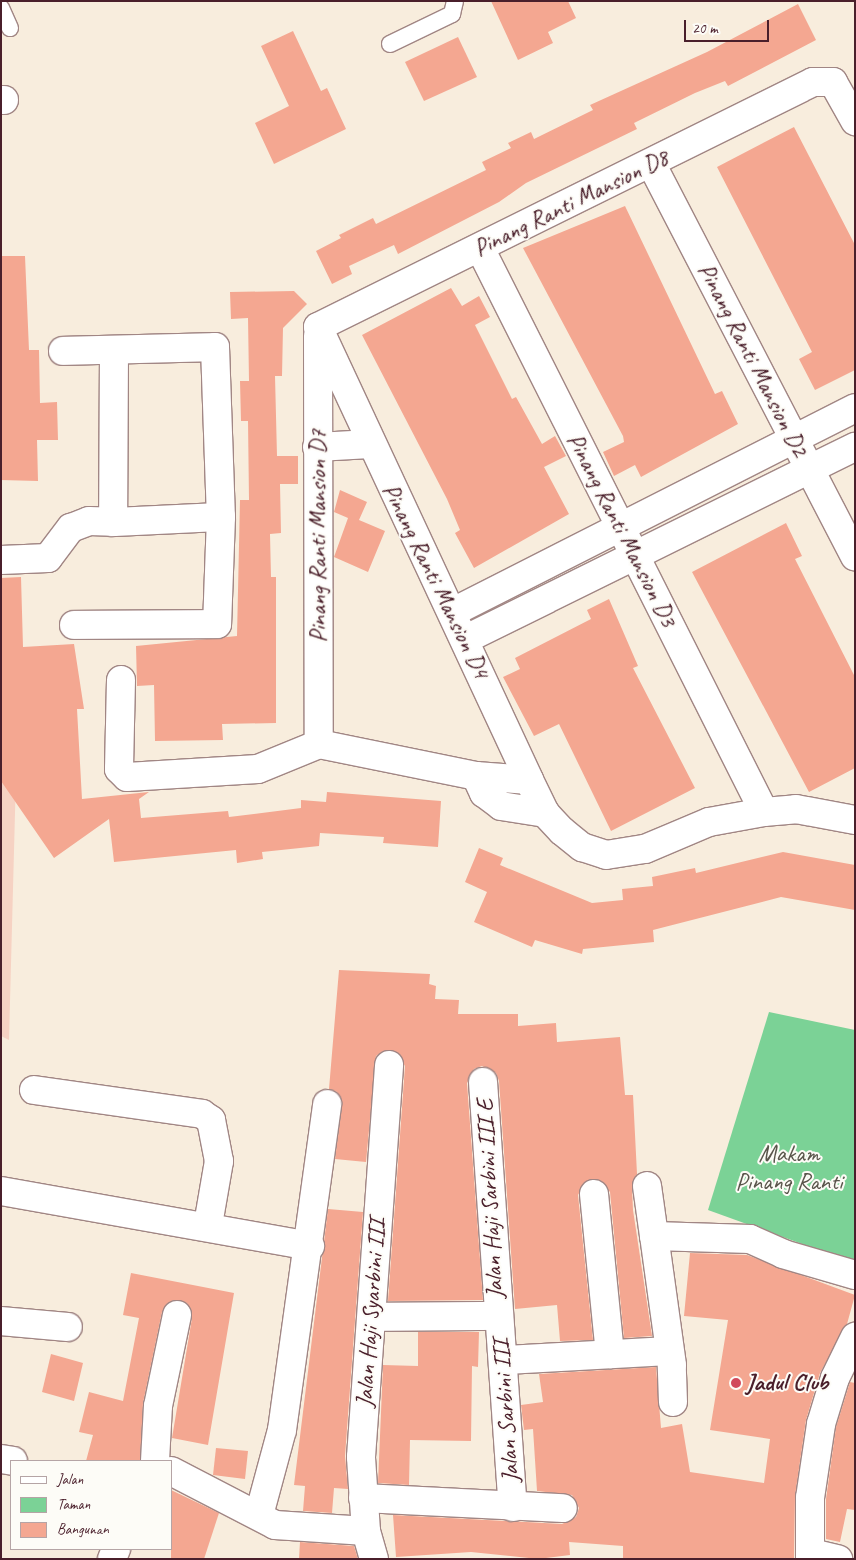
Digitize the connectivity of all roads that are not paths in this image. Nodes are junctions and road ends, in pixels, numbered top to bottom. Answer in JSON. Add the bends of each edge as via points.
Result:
{"nodes":[{"id":1,"x":455,"y":1,"type":"edge"},
{"id":2,"x":1,"y":8,"type":"edge"},
{"id":3,"x":10,"y":28,"type":"dead end"},
{"id":4,"x":390,"y":44,"type":"dead end"},
{"id":5,"x":855,"y":121,"type":"edge"},
{"id":6,"x":652,"y":165,"type":"junction"},
{"id":7,"x":480,"y":248,"type":"junction"},
{"id":8,"x":318,"y":327,"type":"junction"},
{"id":9,"x":114,"y":350,"type":"junction"},
{"id":10,"x":62,"y":351,"type":"dead end"},
{"id":11,"x":855,"y":408,"type":"edge"},
{"id":12,"x":794,"y":439,"type":"junction"},
{"id":13,"x":370,"y":444,"type":"junction"},
{"id":14,"x":317,"y":447,"type":"junction"},
{"id":15,"x":855,"y":447,"type":"edge"},
{"id":16,"x":809,"y":470,"type":"junction"},
{"id":17,"x":221,"y":517,"type":"junction"},
{"id":18,"x":113,"y":522,"type":"junction"},
{"id":19,"x":621,"y":527,"type":"junction"},
{"id":20,"x":635,"y":556,"type":"junction"},
{"id":21,"x":855,"y":556,"type":"edge"},
{"id":22,"x":1,"y":560,"type":"edge"},
{"id":23,"x":453,"y":612,"type":"junction"},
{"id":24,"x":74,"y":625,"type":"dead end"},
{"id":25,"x":466,"y":639,"type":"junction"},
{"id":26,"x":121,"y":680,"type":"dead end"},
{"id":27,"x":319,"y":744,"type":"junction"},
{"id":28,"x":476,"y":776,"type":"junction"},
{"id":29,"x":529,"y":780,"type":"junction"},
{"id":30,"x":764,"y":812,"type":"junction"},
{"id":31,"x":855,"y":820,"type":"edge"},
{"id":32,"x":554,"y":822,"type":"junction"},
{"id":33,"x":389,"y":1065,"type":"dead end"},
{"id":34,"x":483,"y":1082,"type":"dead end"},
{"id":35,"x":34,"y":1090,"type":"dead end"},
{"id":36,"x":327,"y":1104,"type":"dead end"},
{"id":37,"x":647,"y":1186,"type":"dead end"},
{"id":38,"x":1,"y":1191,"type":"edge"},
{"id":39,"x":594,"y":1194,"type":"dead end"},
{"id":40,"x":208,"y":1225,"type":"junction"},
{"id":41,"x":654,"y":1236,"type":"junction"},
{"id":42,"x":310,"y":1246,"type":"junction"},
{"id":43,"x":855,"y":1275,"type":"edge"},
{"id":44,"x":177,"y":1315,"type":"dead end"},
{"id":45,"x":372,"y":1316,"type":"junction"},
{"id":46,"x":497,"y":1316,"type":"junction"},
{"id":47,"x":1,"y":1321,"type":"edge"},
{"id":48,"x":68,"y":1327,"type":"dead end"},
{"id":49,"x":855,"y":1337,"type":"edge"},
{"id":50,"x":669,"y":1351,"type":"junction"},
{"id":51,"x":610,"y":1354,"type":"junction"},
{"id":52,"x":506,"y":1360,"type":"junction"},
{"id":53,"x":673,"y":1402,"type":"dead end"},
{"id":54,"x":155,"y":1460,"type":"edge"},
{"id":55,"x":172,"y":1472,"type":"edge"},
{"id":56,"x":363,"y":1498,"type":"junction"},
{"id":57,"x":513,"y":1508,"type":"junction"},
{"id":58,"x":563,"y":1508,"type":"dead end"},
{"id":59,"x":259,"y":1515,"type":"junction"},
{"id":60,"x":366,"y":1531,"type":"junction"},
{"id":61,"x":810,"y":1556,"type":"edge"},
{"id":62,"x":374,"y":1559,"type":"edge"},
{"id":63,"x":838,"y":1559,"type":"edge"}],
"edges":[{"from":1,"to":4,"type":"lane","via":[[452,14]]},
{"from":2,"to":3,"type":"lane"},
{"from":5,"to":6,"type":"street","name":"Pinang Ranti Mansion D8","via":[[841,91],[825,80],[812,82]]},
{"from":6,"to":7,"type":"street","name":"Pinang Ranti Mansion D8"},
{"from":6,"to":12,"type":"street","name":"Pinang Ranti Mansion D2"},
{"from":7,"to":8,"type":"street","name":"Pinang Ranti Mansion D8"},
{"from":7,"to":19,"type":"street","name":"Pinang Ranti Mansion D3"},
{"from":8,"to":13,"type":"street","name":"Pinang Ranti Mansion D4"},
{"from":8,"to":14,"type":"street","name":"Pinang Ranti Mansion D7"},
{"from":9,"to":10,"type":"street"},
{"from":9,"to":17,"type":"street","via":[[215,347]]},
{"from":9,"to":18,"type":"street"},
{"from":11,"to":12,"type":"street"},
{"from":12,"to":16,"type":"street","name":"Pinang Ranti Mansion D2"},
{"from":12,"to":19,"type":"street"},
{"from":13,"to":14,"type":"street"},
{"from":13,"to":23,"type":"street","name":"Pinang Ranti Mansion D4"},
{"from":14,"to":27,"type":"street","name":"Pinang Ranti Mansion D7"},
{"from":15,"to":16,"type":"street"},
{"from":16,"to":20,"type":"street"},
{"from":16,"to":21,"type":"street","name":"Pinang Ranti Mansion D2"},
{"from":17,"to":18,"type":"street"},
{"from":17,"to":24,"type":"street","via":[[217,624]]},
{"from":18,"to":22,"type":"street","via":[[89,521],[71,528],[48,558]]},
{"from":19,"to":20,"type":"street","name":"Pinang Ranti Mansion D3"},
{"from":19,"to":23,"type":"street"},
{"from":20,"to":25,"type":"street"},
{"from":20,"to":30,"type":"street","name":"Pinang Ranti Mansion D3"},
{"from":23,"to":25,"type":"street","name":"Pinang Ranti Mansion D4"},
{"from":25,"to":29,"type":"street","name":"Pinang Ranti Mansion D4"},
{"from":26,"to":27,"type":"street","via":[[119,769],[127,777],[258,769]]},
{"from":27,"to":28,"type":"street"},
{"from":28,"to":29,"type":"street"},
{"from":28,"to":32,"type":"street","via":[[484,793],[501,806]]},
{"from":29,"to":32,"type":"street","name":"Pinang Ranti Mansion D4"},
{"from":30,"to":31,"type":"street","via":[[796,809]]},
{"from":30,"to":32,"type":"street","via":[[709,822],[645,849],[606,854],[582,847]]},
{"from":33,"to":45,"type":"street","name":"Jalan Haji Syarbini III"},
{"from":34,"to":46,"type":"street","name":"Jalan Haji Sarbini III E"},
{"from":35,"to":40,"type":"street","via":[[202,1114],[211,1120],[219,1161]]},
{"from":36,"to":42,"type":"street"},
{"from":37,"to":41,"type":"street"},
{"from":38,"to":40,"type":"street"},
{"from":39,"to":51,"type":"street"},
{"from":40,"to":42,"type":"street"},
{"from":41,"to":43,"type":"street","via":[[750,1239],[783,1254]]},
{"from":41,"to":50,"type":"street"},
{"from":42,"to":59,"type":"street","via":[[282,1430]]},
{"from":44,"to":54,"type":"street","via":[[158,1406]]},
{"from":45,"to":46,"type":"street"},
{"from":45,"to":56,"type":"street","name":"Jalan Haji Syarbini III","via":[[362,1433]]},
{"from":46,"to":52,"type":"street","name":"Jalan Sarbini III"},
{"from":47,"to":48,"type":"street"},
{"from":49,"to":61,"type":"street","via":[[835,1378],[821,1424],[810,1498]]},
{"from":50,"to":51,"type":"street"},
{"from":50,"to":53,"type":"street"},
{"from":51,"to":52,"type":"street"},
{"from":52,"to":57,"type":"street","name":"Jalan Sarbini III"},
{"from":55,"to":59,"type":"street"},
{"from":56,"to":57,"type":"street"},
{"from":56,"to":60,"type":"street","name":"Jalan Haji Syarbini III"},
{"from":57,"to":58,"type":"street"},
{"from":59,"to":60,"type":"street","via":[[275,1525]]},
{"from":60,"to":62,"type":"street","name":"Jalan Haji Syarbini III"},
{"from":61,"to":63,"type":"street"}]}
